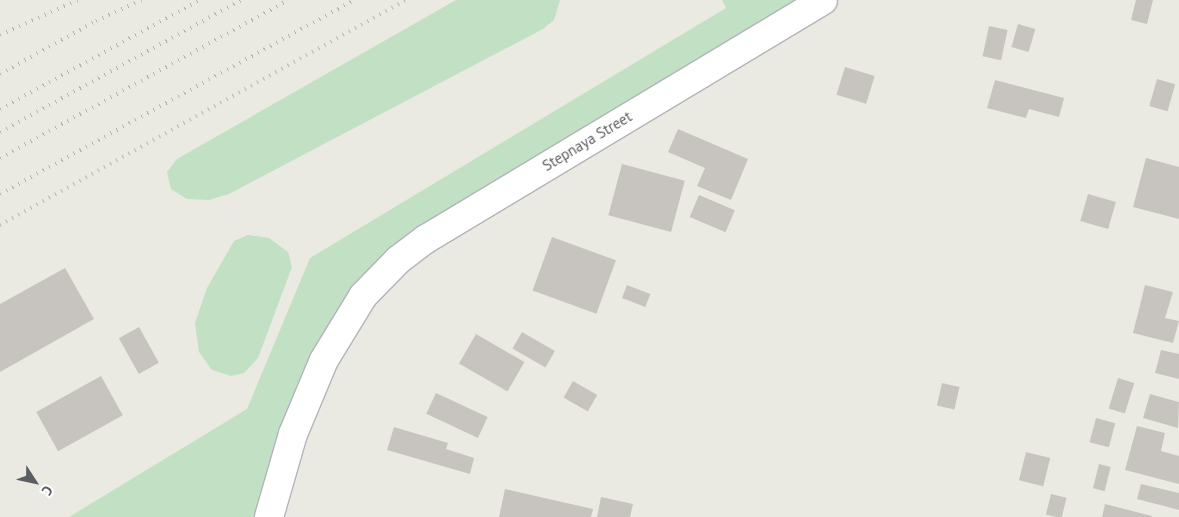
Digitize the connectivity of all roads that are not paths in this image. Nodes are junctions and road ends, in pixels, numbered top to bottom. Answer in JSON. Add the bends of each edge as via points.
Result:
{"nodes":[{"id":1,"x":823,"y":0,"type":"edge"},
{"id":2,"x":269,"y":517,"type":"edge"}],
"edges":[{"from":1,"to":2,"type":"street","name":"Stepnaya Street","via":[[426,239],[398,260],[363,296],[324,360],[292,434]]}]}
